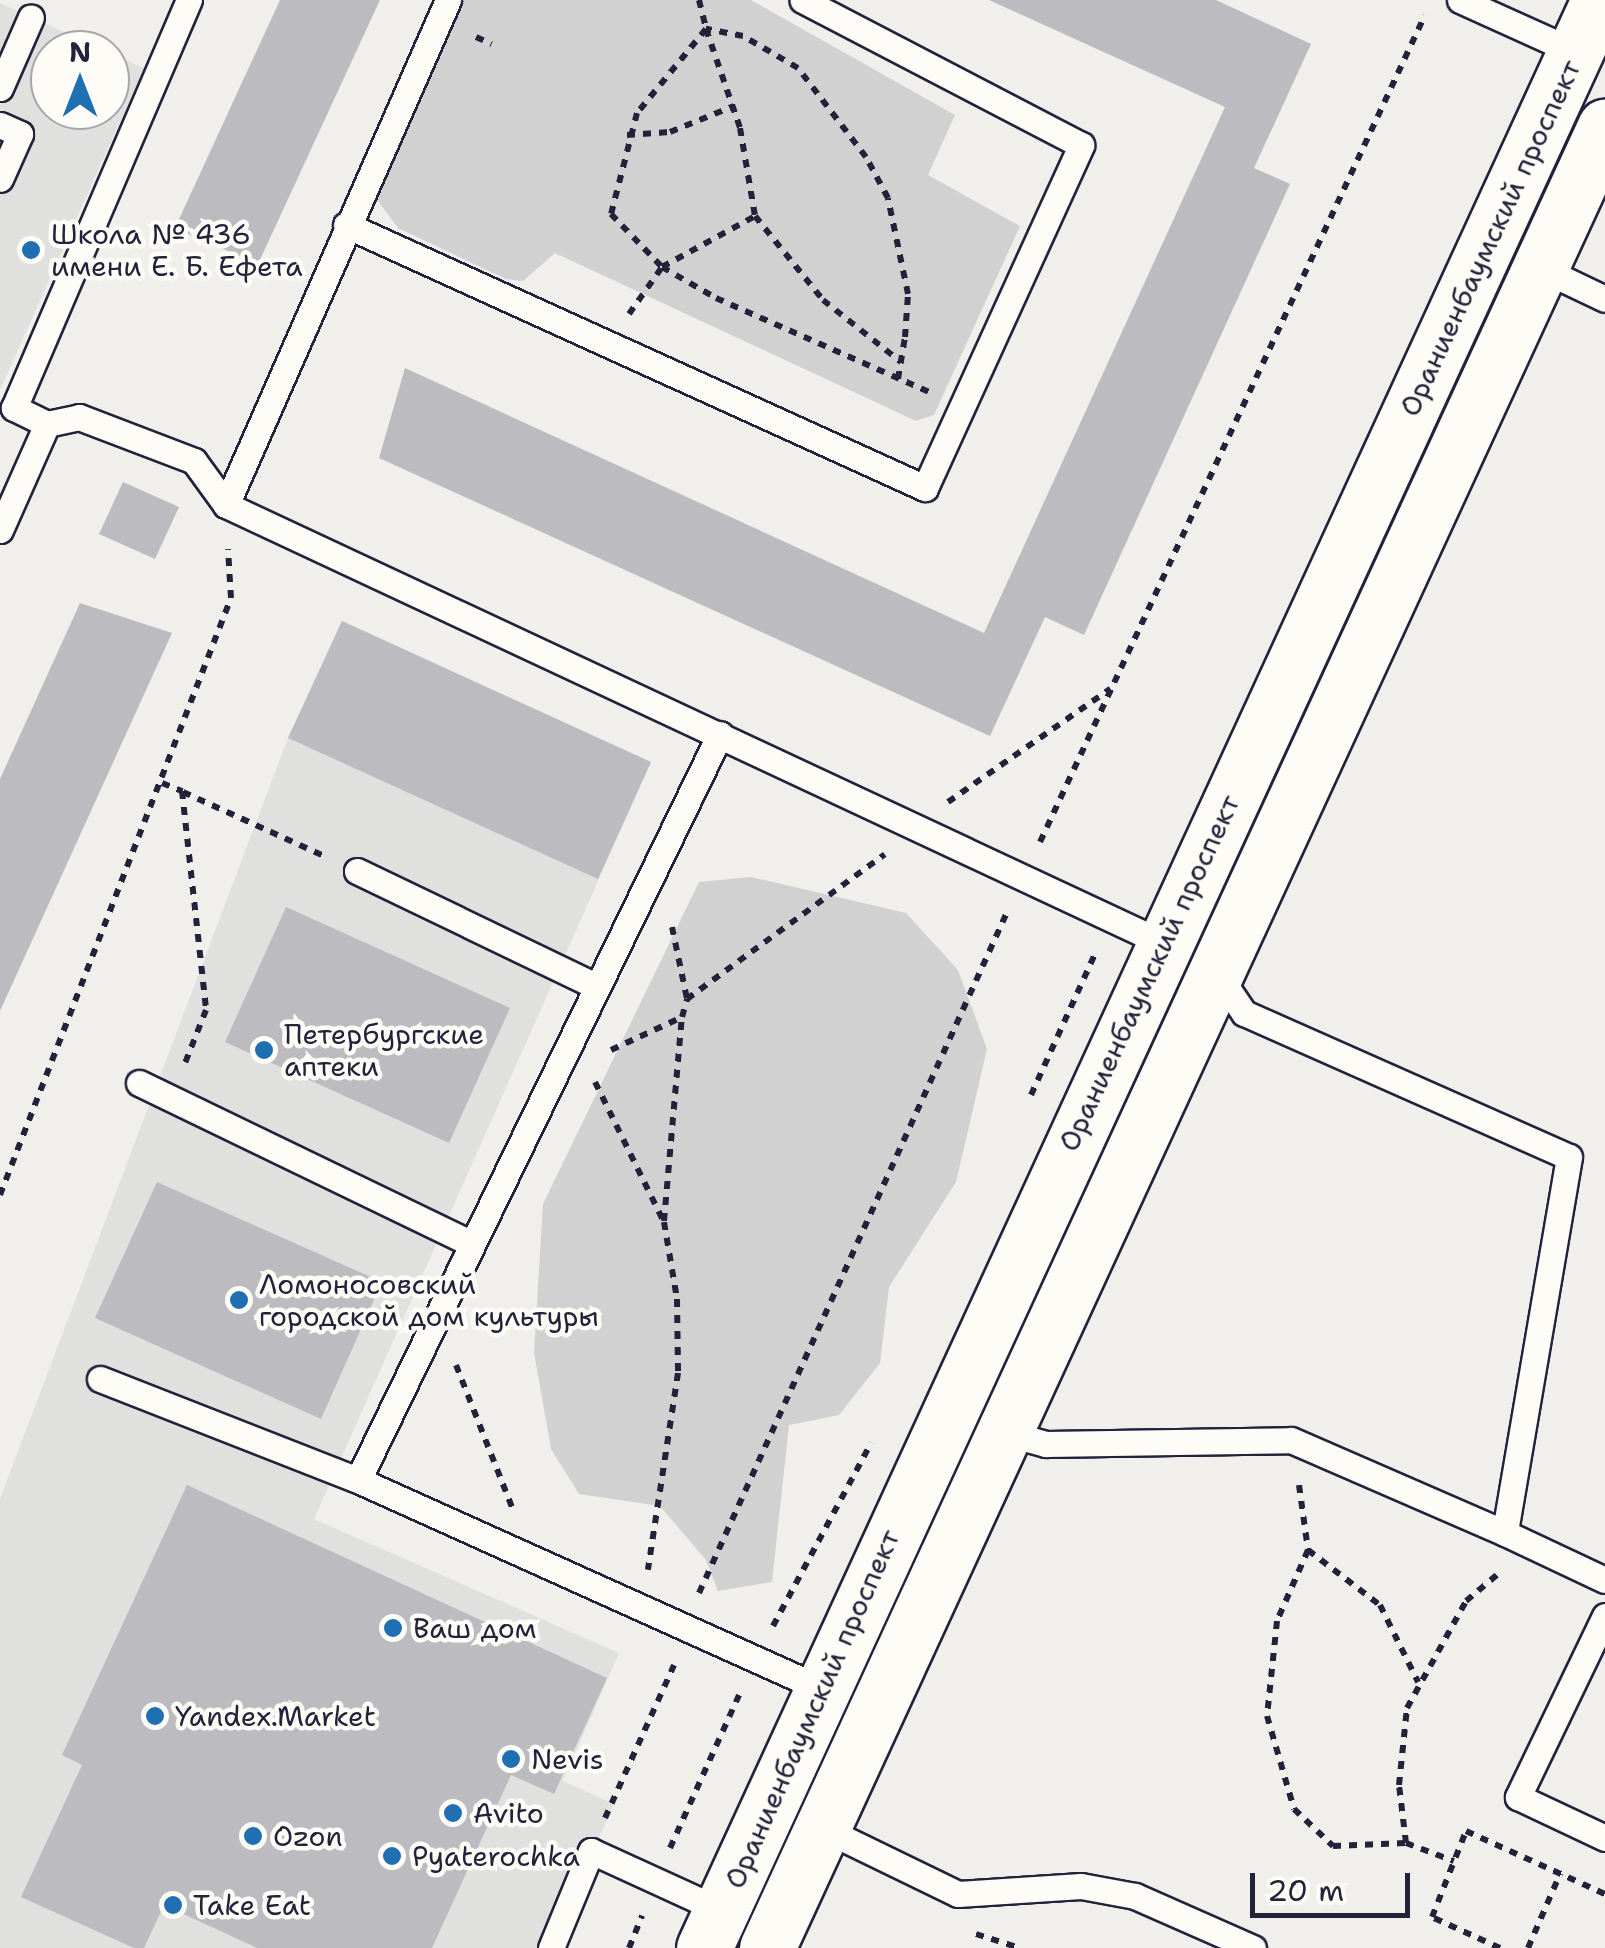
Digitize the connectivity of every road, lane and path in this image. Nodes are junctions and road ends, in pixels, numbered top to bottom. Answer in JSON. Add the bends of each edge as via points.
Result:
{"nodes":[{"id":1,"x":189,"y":0,"type":"edge"},
{"id":2,"x":448,"y":0,"type":"edge"},
{"id":3,"x":699,"y":0,"type":"edge"},
{"id":4,"x":803,"y":0,"type":"edge"},
{"id":5,"x":1432,"y":0,"type":"edge"},
{"id":6,"x":1460,"y":0,"type":"edge"},
{"id":7,"x":1599,"y":0,"type":"edge"},
{"id":8,"x":31,"y":17,"type":"dead end"},
{"id":9,"x":706,"y":29,"type":"junction"},
{"id":10,"x":1590,"y":60,"type":"edge"},
{"id":11,"x":0,"y":88,"type":"edge"},
{"id":12,"x":734,"y":106,"type":"junction"},
{"id":13,"x":0,"y":125,"type":"edge"},
{"id":14,"x":1605,"y":127,"type":"edge"},
{"id":15,"x":627,"y":135,"type":"junction"},
{"id":16,"x":0,"y":180,"type":"edge"},
{"id":17,"x":755,"y":216,"type":"junction"},
{"id":18,"x":346,"y":225,"type":"junction"},
{"id":19,"x":1488,"y":243,"type":"junction"},
{"id":20,"x":662,"y":266,"type":"junction"},
{"id":21,"x":1538,"y":266,"type":"junction"},
{"id":22,"x":1605,"y":299,"type":"edge"},
{"id":23,"x":608,"y":344,"type":"junction"},
{"id":24,"x":901,"y":362,"type":"junction"},
{"id":25,"x":898,"y":379,"type":"junction"},
{"id":26,"x":7,"y":405,"type":"edge"},
{"id":27,"x":962,"y":407,"type":"junction"},
{"id":28,"x":47,"y":424,"type":"junction"},
{"id":29,"x":226,"y":504,"type":"junction"},
{"id":30,"x":0,"y":530,"type":"edge"},
{"id":31,"x":231,"y":598,"type":"dead end"},
{"id":32,"x":1111,"y":689,"type":"junction"},
{"id":33,"x":720,"y":734,"type":"junction"},
{"id":34,"x":162,"y":783,"type":"junction"},
{"id":35,"x":182,"y":791,"type":"junction"},
{"id":36,"x":912,"y":826,"type":"junction"},
{"id":37,"x":357,"y":871,"type":"joint"},
{"id":38,"x":1022,"y":879,"type":"junction"},
{"id":39,"x":1111,"y":919,"type":"junction"},
{"id":40,"x":1163,"y":943,"type":"junction"},
{"id":41,"x":1215,"y":970,"type":"junction"},
{"id":42,"x":592,"y":984,"type":"junction"},
{"id":43,"x":682,"y":1017,"type":"junction"},
{"id":44,"x":570,"y":1032,"type":"junction"},
{"id":45,"x":585,"y":1061,"type":"junction"},
{"id":46,"x":139,"y":1083,"type":"dead end"},
{"id":47,"x":171,"y":1095,"type":"junction"},
{"id":48,"x":1028,"y":1100,"type":"dead end"},
{"id":49,"x":0,"y":1194,"type":"edge"},
{"id":50,"x":664,"y":1222,"type":"junction"},
{"id":51,"x":470,"y":1243,"type":"junction"},
{"id":52,"x":436,"y":1314,"type":"junction"},
{"id":53,"x":100,"y":1379,"type":"dead end"},
{"id":54,"x":948,"y":1410,"type":"junction"},
{"id":55,"x":880,"y":1427,"type":"dead end"},
{"id":56,"x":1002,"y":1432,"type":"junction"},
{"id":57,"x":1314,"y":1479,"type":"dead end"},
{"id":58,"x":358,"y":1480,"type":"junction"},
{"id":59,"x":529,"y":1516,"type":"dead end"},
{"id":60,"x":1505,"y":1533,"type":"junction"},
{"id":61,"x":1308,"y":1550,"type":"junction"},
{"id":62,"x":1488,"y":1560,"type":"dead end"},
{"id":63,"x":630,"y":1562,"type":"dead end"},
{"id":64,"x":648,"y":1570,"type":"junction"},
{"id":65,"x":664,"y":1578,"type":"dead end"},
{"id":66,"x":1605,"y":1580,"type":"edge"},
{"id":67,"x":682,"y":1586,"type":"dead end"},
{"id":68,"x":699,"y":1593,"type":"junction"},
{"id":69,"x":640,"y":1606,"type":"junction"},
{"id":70,"x":1605,"y":1616,"type":"edge"},
{"id":71,"x":684,"y":1626,"type":"junction"},
{"id":72,"x":756,"y":1658,"type":"junction"},
{"id":73,"x":1418,"y":1683,"type":"junction"},
{"id":74,"x":822,"y":1689,"type":"junction"},
{"id":75,"x":822,"y":1828,"type":"junction"},
{"id":76,"x":1605,"y":1838,"type":"edge"},
{"id":77,"x":1406,"y":1843,"type":"junction"},
{"id":78,"x":590,"y":1850,"type":"junction"},
{"id":79,"x":1454,"y":1861,"type":"junction"},
{"id":80,"x":1560,"y":1874,"type":"junction"},
{"id":81,"x":656,"y":1879,"type":"junction"},
{"id":82,"x":1605,"y":1894,"type":"edge"},
{"id":83,"x":713,"y":1929,"type":"edge"},
{"id":84,"x":964,"y":1930,"type":"dead end"},
{"id":85,"x":551,"y":1948,"type":"edge"},
{"id":86,"x":629,"y":1948,"type":"edge"},
{"id":87,"x":767,"y":1948,"type":"edge"},
{"id":88,"x":1020,"y":1948,"type":"edge"},
{"id":89,"x":1254,"y":1948,"type":"edge"},
{"id":90,"x":1500,"y":1948,"type":"edge"},
{"id":91,"x":1528,"y":1948,"type":"edge"}],
"edges":[{"from":1,"to":26,"type":"lane"},
{"from":2,"to":18,"type":"lane"},
{"from":3,"to":9,"type":"path"},
{"from":4,"to":27,"type":"lane","via":[[1082,145]]},
{"from":5,"to":32,"type":"path"},
{"from":6,"to":10,"type":"lane"},
{"from":7,"to":10,"type":"main road","name":"Ораниенбаумский проспект"},
{"from":8,"to":11,"type":"lane"},
{"from":9,"to":12,"type":"path"},
{"from":9,"to":15,"type":"path","via":[[668,66]]},
{"from":9,"to":24,"type":"path","via":[[743,36],[798,68],[866,157],[888,198],[908,294]]},
{"from":10,"to":19,"type":"main road","name":"Ораниенбаумский проспект"},
{"from":12,"to":15,"type":"path","via":[[670,132]]},
{"from":12,"to":17,"type":"path"},
{"from":13,"to":16,"type":"lane","via":[[20,134]]},
{"from":14,"to":21,"type":"main road","name":"Ораниенбаумский проспект"},
{"from":15,"to":20,"type":"path","via":[[610,214]]},
{"from":17,"to":20,"type":"path"},
{"from":17,"to":24,"type":"path","via":[[823,300]]},
{"from":18,"to":23,"type":"lane"},
{"from":18,"to":29,"type":"lane"},
{"from":19,"to":21,"type":"main road"},
{"from":19,"to":40,"type":"main road","name":"Ораниенбаумский проспект"},
{"from":20,"to":23,"type":"path"},
{"from":20,"to":25,"type":"path"},
{"from":21,"to":22,"type":"lane"},
{"from":21,"to":41,"type":"main road","name":"Ораниенбаумский проспект"},
{"from":23,"to":27,"type":"lane","via":[[925,488]]},
{"from":24,"to":25,"type":"path"},
{"from":25,"to":27,"type":"path"},
{"from":26,"to":28,"type":"lane"},
{"from":28,"to":29,"type":"lane","via":[[79,417],[194,461]]},
{"from":28,"to":30,"type":"lane"},
{"from":29,"to":33,"type":"lane"},
{"from":31,"to":34,"type":"path"},
{"from":32,"to":36,"type":"path"},
{"from":32,"to":38,"type":"path"},
{"from":33,"to":36,"type":"lane"},
{"from":33,"to":42,"type":"lane"},
{"from":34,"to":35,"type":"path"},
{"from":34,"to":49,"type":"path"},
{"from":35,"to":37,"type":"path"},
{"from":35,"to":47,"type":"path","via":[[206,1010]]},
{"from":36,"to":38,"type":"lane"},
{"from":36,"to":43,"type":"path","via":[[687,999]]},
{"from":37,"to":42,"type":"lane"},
{"from":38,"to":39,"type":"lane"},
{"from":38,"to":68,"type":"path"},
{"from":39,"to":40,"type":"lane"},
{"from":39,"to":48,"type":"path"},
{"from":40,"to":41,"type":"main road"},
{"from":40,"to":54,"type":"main road","name":"Ораниенбаумский проспект"},
{"from":41,"to":56,"type":"main road","name":"Ораниенбаумский проспект"},
{"from":41,"to":60,"type":"lane","via":[[1244,1012],[1569,1157]]},
{"from":42,"to":44,"type":"lane"},
{"from":43,"to":45,"type":"path"},
{"from":43,"to":50,"type":"path"},
{"from":44,"to":45,"type":"path"},
{"from":44,"to":51,"type":"lane"},
{"from":45,"to":50,"type":"path"},
{"from":46,"to":47,"type":"lane"},
{"from":47,"to":51,"type":"lane"},
{"from":50,"to":64,"type":"path","via":[[678,1373]]},
{"from":51,"to":52,"type":"lane"},
{"from":52,"to":58,"type":"lane"},
{"from":52,"to":59,"type":"path","via":[[512,1508]]},
{"from":53,"to":58,"type":"lane"},
{"from":54,"to":56,"type":"main road"},
{"from":54,"to":74,"type":"main road","name":"Ораниенбаумский проспект"},
{"from":55,"to":72,"type":"path"},
{"from":56,"to":60,"type":"lane","via":[[1046,1444],[1291,1440]]},
{"from":56,"to":75,"type":"main road","name":"Ораниенбаумский проспект"},
{"from":57,"to":61,"type":"path","via":[[1297,1471]]},
{"from":58,"to":69,"type":"lane"},
{"from":60,"to":66,"type":"lane"},
{"from":61,"to":73,"type":"path","via":[[1380,1604]]},
{"from":61,"to":77,"type":"path","via":[[1276,1620],[1267,1716],[1294,1809],[1333,1846]]},
{"from":62,"to":73,"type":"path","via":[[1505,1568],[1466,1601]]},
{"from":63,"to":64,"type":"path"},
{"from":64,"to":65,"type":"path"},
{"from":64,"to":69,"type":"path"},
{"from":67,"to":68,"type":"path"},
{"from":68,"to":71,"type":"path"},
{"from":69,"to":71,"type":"lane"},
{"from":70,"to":76,"type":"lane","via":[[1518,1796]]},
{"from":71,"to":72,"type":"lane"},
{"from":71,"to":78,"type":"path"},
{"from":72,"to":74,"type":"lane"},
{"from":72,"to":81,"type":"path"},
{"from":73,"to":77,"type":"path","via":[[1399,1785]]},
{"from":74,"to":83,"type":"main road","name":"Ораниенбаумский проспект"},
{"from":75,"to":87,"type":"main road","name":"Ораниенбаумский проспект"},
{"from":75,"to":89,"type":"lane","via":[[958,1894],[1080,1886],[1135,1896]]},
{"from":77,"to":79,"type":"path"},
{"from":78,"to":81,"type":"lane"},
{"from":78,"to":85,"type":"lane"},
{"from":79,"to":80,"type":"path","via":[[1466,1831]]},
{"from":79,"to":90,"type":"path","via":[[1432,1917]]},
{"from":80,"to":82,"type":"path"},
{"from":80,"to":91,"type":"path"},
{"from":81,"to":83,"type":"lane"},
{"from":81,"to":86,"type":"path"},
{"from":84,"to":88,"type":"path"}]}
